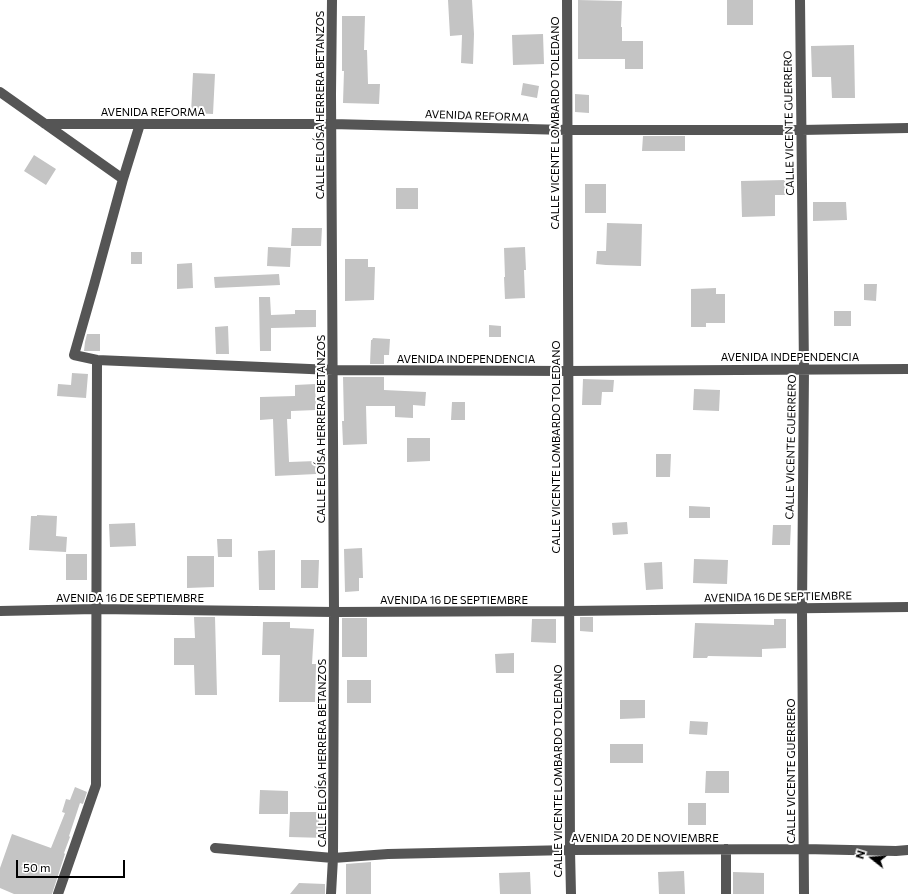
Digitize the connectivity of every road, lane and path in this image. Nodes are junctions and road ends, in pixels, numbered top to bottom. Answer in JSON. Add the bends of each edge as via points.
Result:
{"nodes":[{"id":1,"x":332,"y":0,"type":"edge"},
{"id":2,"x":567,"y":0,"type":"edge"},
{"id":3,"x":800,"y":0,"type":"edge"},
{"id":4,"x":0,"y":92,"type":"edge"},
{"id":5,"x":45,"y":124,"type":"junction"},
{"id":6,"x":140,"y":124,"type":"junction"},
{"id":7,"x":332,"y":124,"type":"junction"},
{"id":8,"x":908,"y":128,"type":"edge"},
{"id":9,"x":567,"y":130,"type":"junction"},
{"id":10,"x":801,"y":130,"type":"junction"},
{"id":11,"x":123,"y":179,"type":"junction"},
{"id":12,"x":97,"y":360,"type":"junction"},
{"id":13,"x":804,"y":369,"type":"junction"},
{"id":14,"x":908,"y":369,"type":"edge"},
{"id":15,"x":333,"y":370,"type":"junction"},
{"id":16,"x":568,"y":371,"type":"junction"},
{"id":17,"x":908,"y":607,"type":"edge"},
{"id":18,"x":96,"y":609,"type":"junction"},
{"id":19,"x":802,"y":609,"type":"junction"},
{"id":20,"x":0,"y":611,"type":"edge"},
{"id":21,"x":334,"y":612,"type":"junction"},
{"id":22,"x":569,"y":612,"type":"junction"},
{"id":23,"x":215,"y":848,"type":"dead end"},
{"id":24,"x":726,"y":849,"type":"junction"},
{"id":25,"x":804,"y":849,"type":"junction"},
{"id":26,"x":570,"y":850,"type":"junction"},
{"id":27,"x":908,"y":850,"type":"edge"},
{"id":28,"x":333,"y":858,"type":"junction"},
{"id":29,"x":58,"y":894,"type":"edge"},
{"id":30,"x":331,"y":894,"type":"edge"},
{"id":31,"x":571,"y":894,"type":"edge"},
{"id":32,"x":726,"y":894,"type":"edge"},
{"id":33,"x":804,"y":894,"type":"edge"}],
"edges":[{"from":1,"to":7,"type":"street","name":"CALLE ELOÍSA HERRERA BETANZOS"},
{"from":2,"to":9,"type":"street","name":"CALLE VICENTE LOMBARDO TOLEDANO"},
{"from":3,"to":10,"type":"street","name":"CALLE VICENTE GUERRERO"},
{"from":4,"to":5,"type":"street"},
{"from":5,"to":6,"type":"street","name":"AVENIDA REFORMA"},
{"from":5,"to":11,"type":"street"},
{"from":6,"to":7,"type":"street","name":"AVENIDA REFORMA"},
{"from":6,"to":11,"type":"street"},
{"from":7,"to":9,"type":"street","name":"AVENIDA REFORMA"},
{"from":7,"to":15,"type":"street","name":"CALLE ELOÍSA HERRERA BETANZOS"},
{"from":8,"to":10,"type":"street","name":"AVENIDA REFORMA"},
{"from":9,"to":10,"type":"street","name":"AVENIDA REFORMA"},
{"from":9,"to":16,"type":"street","name":"CALLE VICENTE LOMBARDO TOLEDANO"},
{"from":10,"to":13,"type":"street","name":"CALLE VICENTE GUERRERO"},
{"from":11,"to":12,"type":"street","name":"AVENIDA INDEPENDENCIA","via":[[74,355]]},
{"from":12,"to":15,"type":"street","name":"AVENIDA INDEPENDENCIA"},
{"from":12,"to":18,"type":"street"},
{"from":13,"to":14,"type":"street","name":"AVENIDA INDEPENDENCIA"},
{"from":13,"to":16,"type":"street","name":"AVENIDA INDEPENDENCIA"},
{"from":13,"to":19,"type":"street","name":"CALLE VICENTE GUERRERO"},
{"from":15,"to":16,"type":"street","name":"AVENIDA INDEPENDENCIA"},
{"from":15,"to":21,"type":"street","name":"CALLE ELOÍSA HERRERA BETANZOS"},
{"from":16,"to":22,"type":"street","name":"CALLE VICENTE LOMBARDO TOLEDANO"},
{"from":17,"to":19,"type":"street","name":"AVENIDA 16 DE SEPTIEMBRE"},
{"from":18,"to":20,"type":"street","name":"AVENIDA 16 DE SEPTIEMBRE"},
{"from":18,"to":21,"type":"street","name":"AVENIDA 16 DE SEPTIEMBRE"},
{"from":18,"to":29,"type":"street","via":[[96,785]]},
{"from":19,"to":22,"type":"street","name":"AVENIDA 16 DE SEPTIEMBRE"},
{"from":19,"to":25,"type":"street","name":"CALLE VICENTE GUERRERO"},
{"from":21,"to":22,"type":"street","name":"AVENIDA 16 DE SEPTIEMBRE"},
{"from":21,"to":28,"type":"street","name":"CALLE ELOÍSA HERRERA BETANZOS"},
{"from":22,"to":26,"type":"street","name":"CALLE VICENTE LOMBARDO TOLEDANO"},
{"from":23,"to":28,"type":"street","name":"AVENIDA 20 DE NOVIEMBRE"},
{"from":24,"to":25,"type":"street","name":"AVENIDA 20 DE NOVIEMBRE"},
{"from":24,"to":26,"type":"street","name":"AVENIDA 20 DE NOVIEMBRE"},
{"from":24,"to":32,"type":"street"},
{"from":25,"to":27,"type":"street","name":"AVENIDA 20 DE NOVIEMBRE"},
{"from":25,"to":33,"type":"street","name":"CALLE VICENTE GUERRERO"},
{"from":26,"to":28,"type":"street","name":"AVENIDA 20 DE NOVIEMBRE","via":[[388,854]]},
{"from":26,"to":31,"type":"street","name":"CALLE VICENTE LOMBARDO TOLEDANO"},
{"from":28,"to":30,"type":"street","name":"CALLE ELOÍSA HERRERA BETANZOS"}]}
